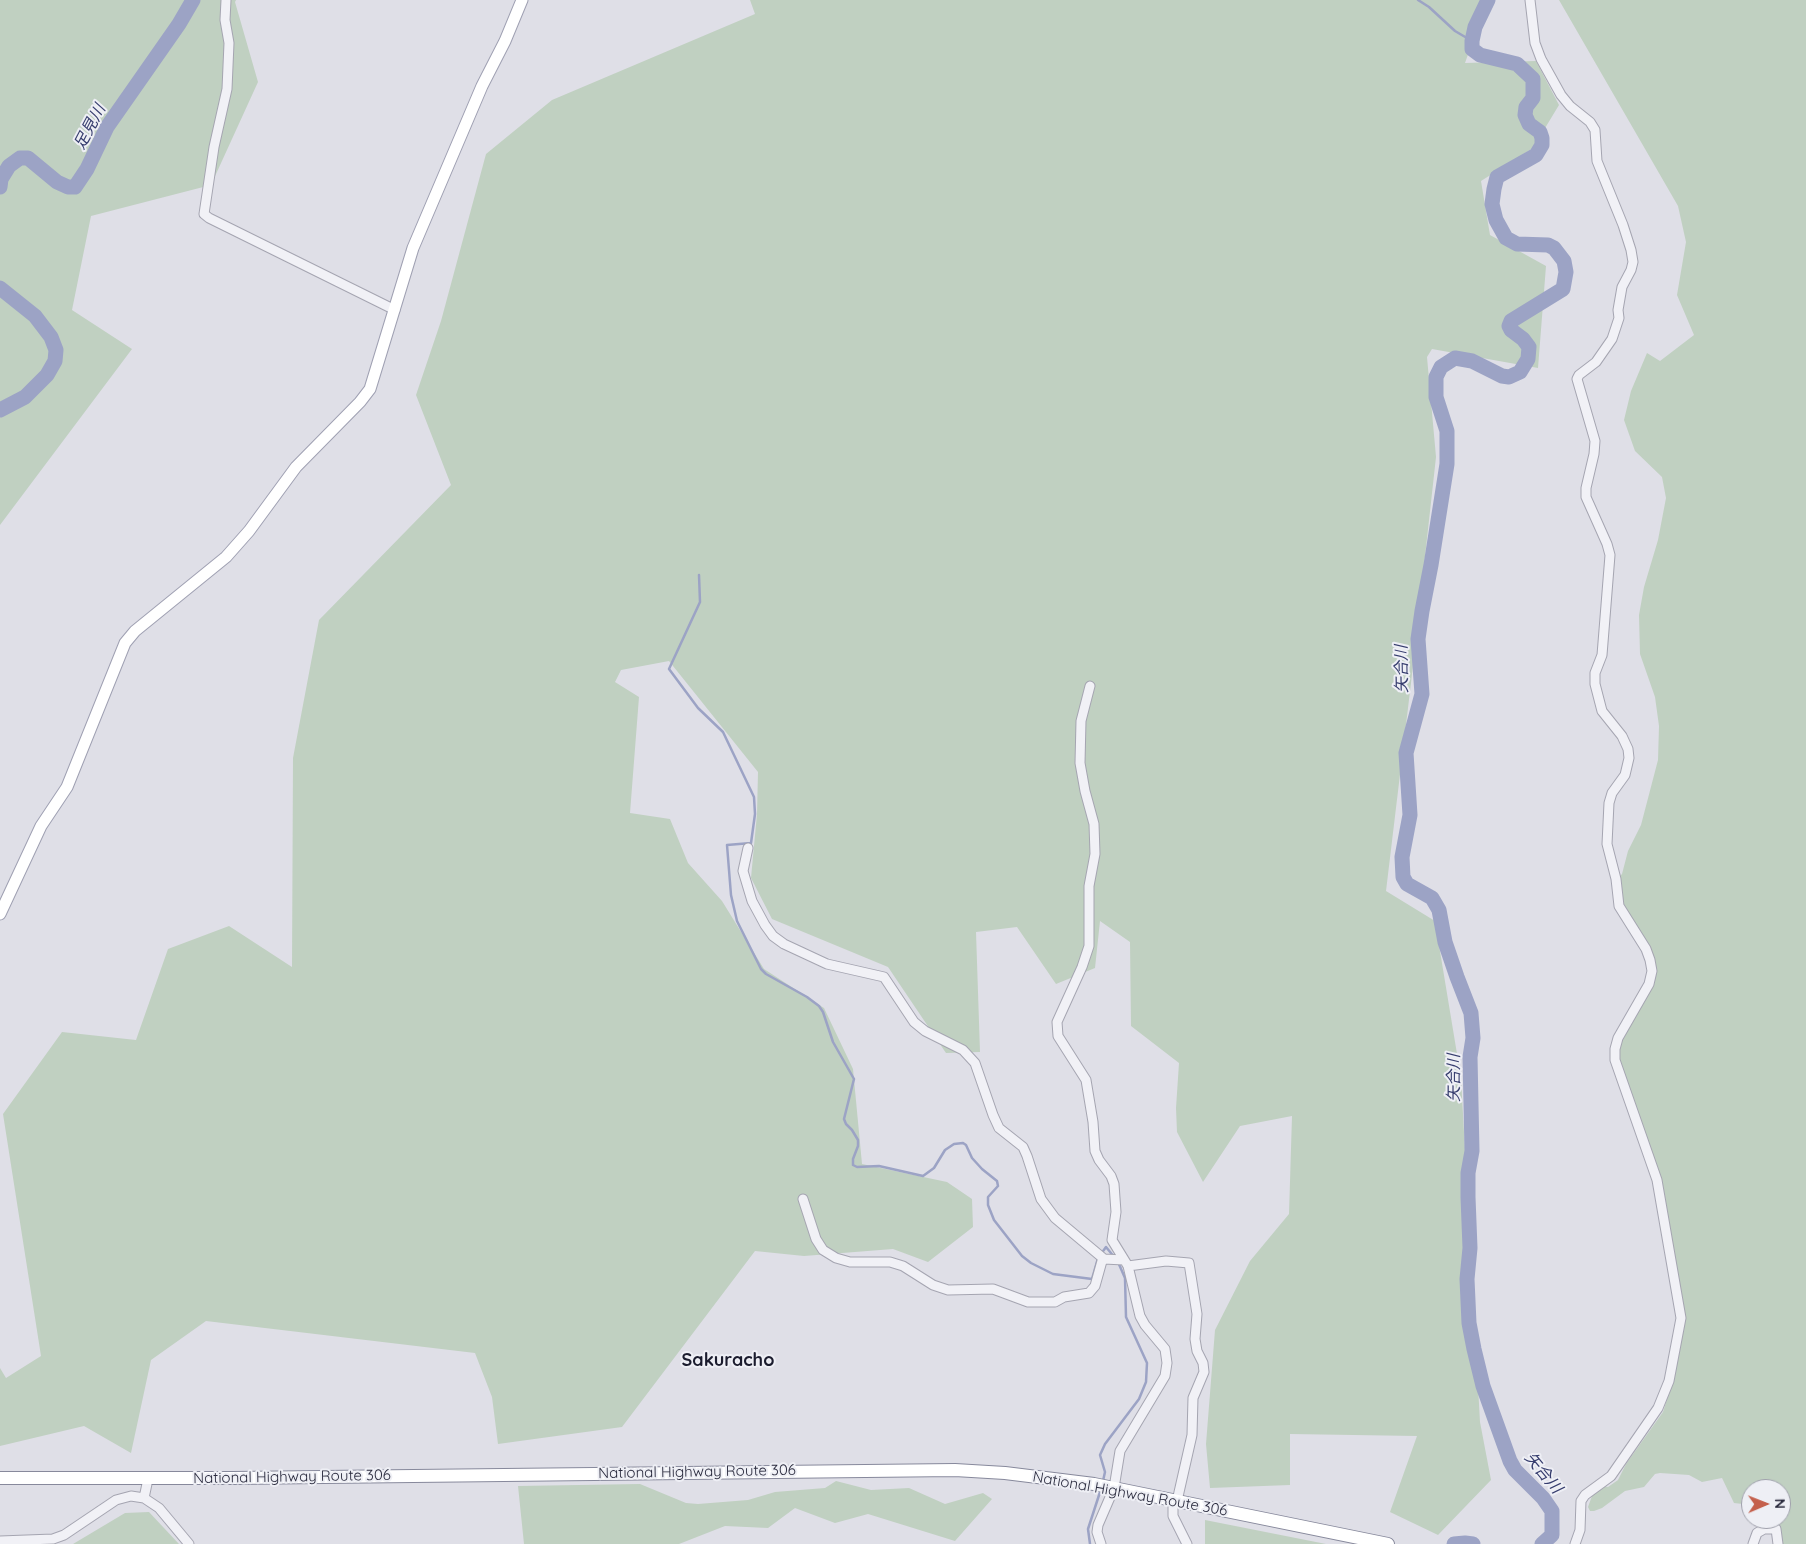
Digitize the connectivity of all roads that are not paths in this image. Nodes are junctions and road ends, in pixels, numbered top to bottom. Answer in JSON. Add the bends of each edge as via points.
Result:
{"nodes":[{"id":1,"x":226,"y":0,"type":"edge"},
{"id":2,"x":522,"y":0,"type":"edge"},
{"id":3,"x":1530,"y":0,"type":"edge"},
{"id":4,"x":395,"y":310,"type":"junction"},
{"id":5,"x":1090,"y":686,"type":"dead end"},
{"id":6,"x":748,"y":848,"type":"dead end"},
{"id":7,"x":0,"y":912,"type":"edge"},
{"id":8,"x":803,"y":1199,"type":"dead end"},
{"id":9,"x":1113,"y":1260,"type":"junction"},
{"id":10,"x":0,"y":1478,"type":"edge"},
{"id":11,"x":148,"y":1479,"type":"junction"},
{"id":12,"x":1112,"y":1488,"type":"junction"},
{"id":13,"x":144,"y":1498,"type":"junction"},
{"id":14,"x":1175,"y":1501,"type":"junction"},
{"id":15,"x":0,"y":1541,"type":"edge"},
{"id":16,"x":189,"y":1544,"type":"edge"},
{"id":17,"x":1101,"y":1544,"type":"edge"},
{"id":18,"x":1187,"y":1544,"type":"edge"},
{"id":19,"x":1388,"y":1544,"type":"edge"},
{"id":20,"x":1575,"y":1544,"type":"edge"},
{"id":21,"x":1753,"y":1544,"type":"edge"},
{"id":22,"x":1778,"y":1544,"type":"edge"}],
"edges":[{"from":1,"to":4,"type":"street","via":[[229,60],[226,95],[204,214]]},
{"from":2,"to":4,"type":"main road","via":[[430,206],[413,248]]},
{"from":3,"to":20,"type":"street","via":[[1535,43],[1541,59],[1561,95],[1595,130],[1597,161],[1623,225],[1633,262],[1622,287],[1619,318],[1612,339],[1596,362],[1577,379],[1595,441],[1586,497],[1610,555],[1602,654],[1594,677],[1602,711],[1622,736],[1629,758],[1625,775],[1609,803],[1607,844],[1619,906],[1646,949],[1652,971],[1649,984],[1618,1038],[1615,1060],[1657,1180],[1681,1318],[1669,1382],[1658,1408],[1611,1476],[1581,1501],[1580,1530]]},
{"from":4,"to":7,"type":"main road","via":[[374,382],[366,396],[296,467],[226,557],[125,643],[68,787],[41,826]]},
{"from":5,"to":9,"type":"street","via":[[1081,721],[1080,763],[1094,824],[1089,946],[1057,1022],[1058,1036],[1086,1080],[1094,1151],[1111,1176],[1116,1195]]},
{"from":6,"to":9,"type":"street","via":[[743,871],[752,901],[773,936],[827,964],[884,978],[914,1022],[963,1050],[975,1063],[999,1128],[1023,1147],[1028,1156],[1041,1199],[1055,1218]]},
{"from":8,"to":9,"type":"street","via":[[816,1239],[823,1250],[850,1262],[890,1262],[903,1266],[948,1290],[992,1289],[1028,1302],[1055,1302],[1064,1297],[1089,1293],[1102,1261]]},
{"from":9,"to":12,"type":"street","via":[[1145,1325],[1165,1349],[1167,1363],[1165,1376],[1120,1451]]},
{"from":9,"to":14,"type":"street","via":[[1190,1263],[1197,1314],[1194,1339],[1204,1372],[1193,1398],[1192,1435]]},
{"from":10,"to":11,"type":"highway","name":"National Highway Route 306"},
{"from":11,"to":12,"type":"highway","name":"National Highway Route 306","via":[[916,1469],[1005,1472]]},
{"from":11,"to":13,"type":"street"},
{"from":12,"to":14,"type":"highway","name":"National Highway Route 306"},
{"from":12,"to":17,"type":"street","via":[[1098,1525]]},
{"from":13,"to":15,"type":"street","via":[[131,1496],[116,1500],[53,1539]]},
{"from":13,"to":16,"type":"street","via":[[159,1508]]},
{"from":14,"to":18,"type":"street","via":[[1173,1516]]},
{"from":14,"to":19,"type":"highway","name":"National Highway Route 306"},
{"from":21,"to":22,"type":"street","via":[[1756,1533],[1776,1529]]}]}
